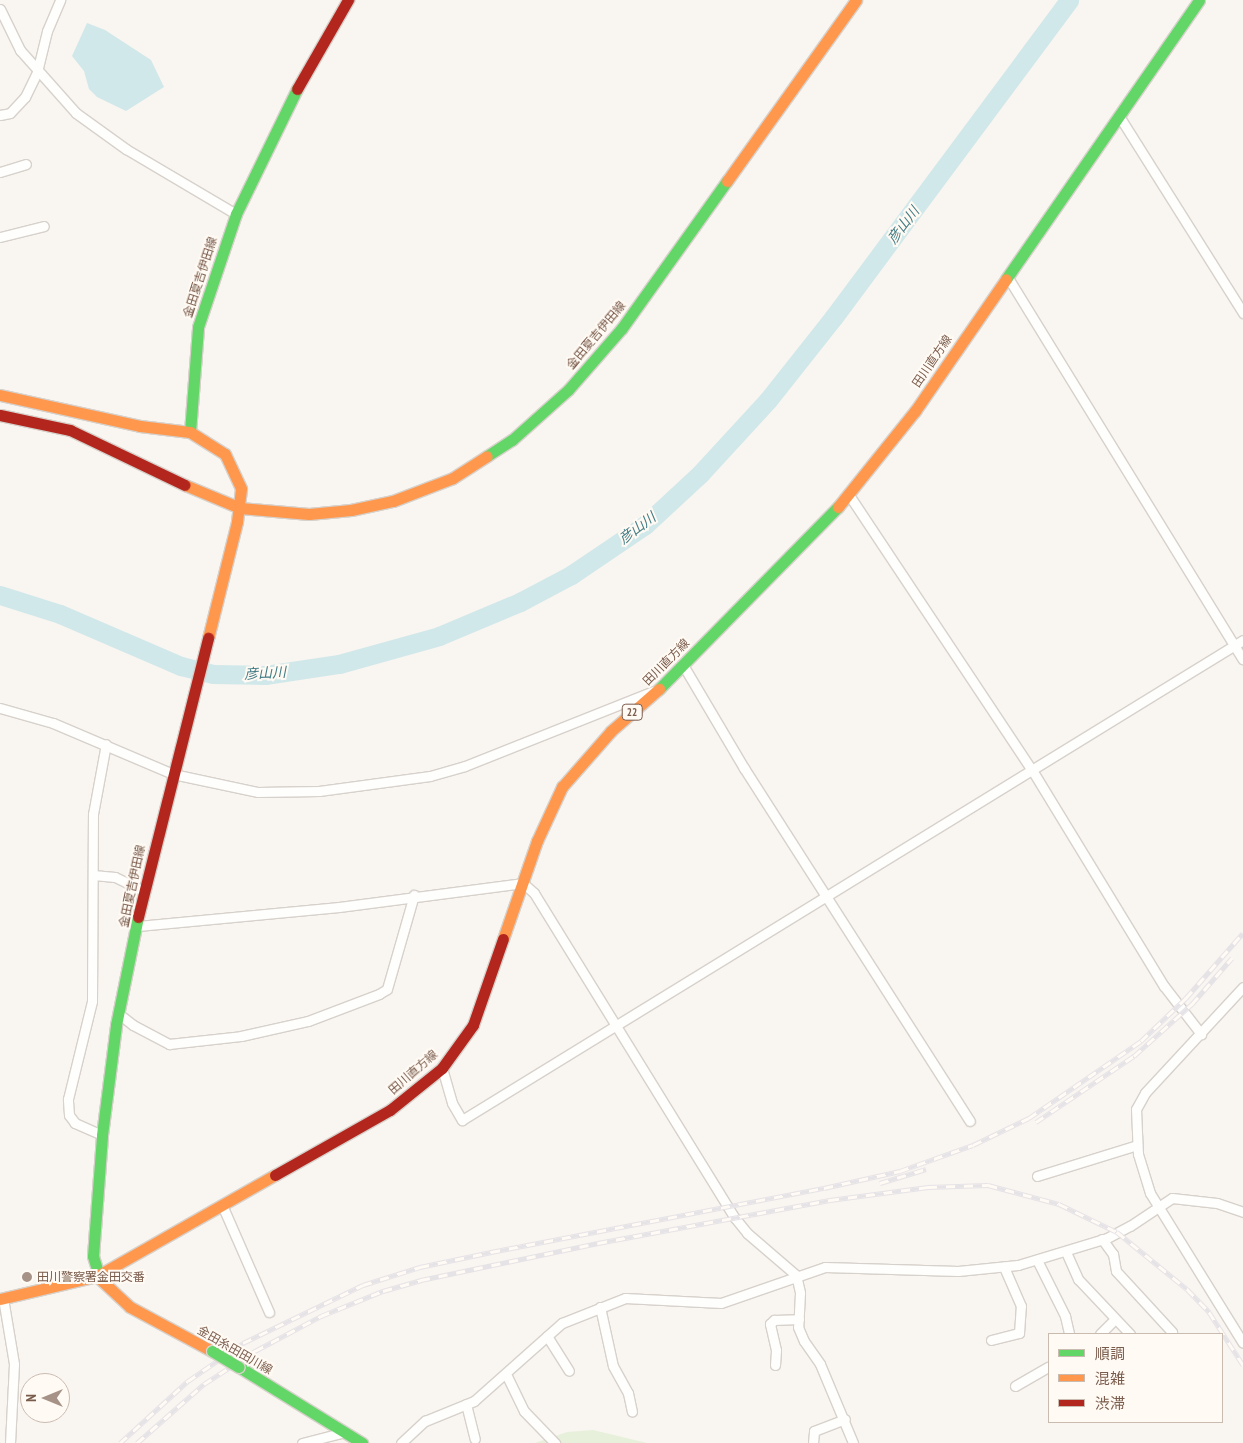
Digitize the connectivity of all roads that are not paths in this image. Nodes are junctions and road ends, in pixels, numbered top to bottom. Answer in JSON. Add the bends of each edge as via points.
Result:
{"nodes":[{"id":1,"x":60,"y":0,"type":"edge"},
{"id":2,"x":856,"y":0,"type":"edge"},
{"id":3,"x":1199,"y":0,"type":"edge"},
{"id":4,"x":346,"y":1,"type":"edge"},
{"id":5,"x":0,"y":8,"type":"edge"},
{"id":6,"x":37,"y":72,"type":"junction"},
{"id":7,"x":0,"y":115,"type":"edge"},
{"id":8,"x":1119,"y":116,"type":"junction"},
{"id":9,"x":26,"y":164,"type":"dead end"},
{"id":10,"x":0,"y":172,"type":"edge"},
{"id":11,"x":236,"y":214,"type":"junction"},
{"id":12,"x":44,"y":226,"type":"dead end"},
{"id":13,"x":0,"y":237,"type":"edge"},
{"id":14,"x":1007,"y":276,"type":"junction"},
{"id":15,"x":1243,"y":313,"type":"edge"},
{"id":16,"x":0,"y":395,"type":"edge"},
{"id":17,"x":0,"y":416,"type":"edge"},
{"id":18,"x":190,"y":432,"type":"junction"},
{"id":19,"x":850,"y":495,"type":"junction"},
{"id":20,"x":240,"y":508,"type":"junction"},
{"id":21,"x":1243,"y":640,"type":"edge"},
{"id":22,"x":1234,"y":646,"type":"junction"},
{"id":23,"x":1243,"y":659,"type":"edge"},
{"id":24,"x":682,"y":665,"type":"junction"},
{"id":25,"x":658,"y":690,"type":"junction"},
{"id":26,"x":0,"y":708,"type":"edge"},
{"id":27,"x":106,"y":744,"type":"junction"},
{"id":28,"x":175,"y":769,"type":"junction"},
{"id":29,"x":1032,"y":770,"type":"junction"},
{"id":30,"x":93,"y":875,"type":"junction"},
{"id":31,"x":523,"y":884,"type":"junction"},
{"id":32,"x":144,"y":891,"type":"junction"},
{"id":33,"x":826,"y":894,"type":"junction"},
{"id":34,"x":414,"y":895,"type":"junction"},
{"id":35,"x":138,"y":926,"type":"junction"},
{"id":36,"x":1243,"y":987,"type":"edge"},
{"id":37,"x":119,"y":1014,"type":"junction"},
{"id":38,"x":618,"y":1026,"type":"junction"},
{"id":39,"x":1201,"y":1034,"type":"junction"},
{"id":40,"x":442,"y":1068,"type":"junction"},
{"id":41,"x":970,"y":1121,"type":"dead end"},
{"id":42,"x":102,"y":1134,"type":"junction"},
{"id":43,"x":1137,"y":1145,"type":"junction"},
{"id":44,"x":1037,"y":1176,"type":"dead end"},
{"id":45,"x":222,"y":1205,"type":"junction"},
{"id":46,"x":1158,"y":1208,"type":"junction"},
{"id":47,"x":1243,"y":1212,"type":"edge"},
{"id":48,"x":1102,"y":1240,"type":"junction"},
{"id":49,"x":1066,"y":1252,"type":"junction"},
{"id":50,"x":1037,"y":1260,"type":"junction"},
{"id":51,"x":1004,"y":1267,"type":"junction"},
{"id":52,"x":796,"y":1275,"type":"junction"},
{"id":53,"x":97,"y":1276,"type":"junction"},
{"id":54,"x":1,"y":1298,"type":"edge"},
{"id":55,"x":600,"y":1307,"type":"junction"},
{"id":56,"x":269,"y":1312,"type":"dead end"},
{"id":57,"x":799,"y":1319,"type":"junction"},
{"id":58,"x":1115,"y":1319,"type":"junction"},
{"id":59,"x":1172,"y":1332,"type":"dead end"},
{"id":60,"x":1069,"y":1333,"type":"edge"},
{"id":61,"x":1101,"y":1333,"type":"edge"},
{"id":62,"x":1129,"y":1333,"type":"edge"},
{"id":63,"x":547,"y":1336,"type":"junction"},
{"id":64,"x":991,"y":1340,"type":"dead end"},
{"id":65,"x":1243,"y":1342,"type":"edge"},
{"id":66,"x":775,"y":1365,"type":"dead end"},
{"id":67,"x":1048,"y":1367,"type":"edge"},
{"id":68,"x":569,"y":1372,"type":"dead end"},
{"id":69,"x":506,"y":1374,"type":"junction"},
{"id":70,"x":1015,"y":1386,"type":"dead end"},
{"id":71,"x":466,"y":1404,"type":"junction"},
{"id":72,"x":632,"y":1412,"type":"dead end"},
{"id":73,"x":845,"y":1419,"type":"junction"},
{"id":74,"x":345,"y":1432,"type":"junction"},
{"id":75,"x":474,"y":1439,"type":"dead end"},
{"id":76,"x":10,"y":1443,"type":"edge"},
{"id":77,"x":304,"y":1443,"type":"edge"},
{"id":78,"x":362,"y":1443,"type":"edge"},
{"id":79,"x":401,"y":1443,"type":"edge"},
{"id":80,"x":555,"y":1443,"type":"edge"},
{"id":81,"x":813,"y":1443,"type":"edge"},
{"id":82,"x":853,"y":1443,"type":"edge"}],
"edges":[{"from":1,"to":6,"type":"street","via":[[47,30]]},
{"from":2,"to":20,"type":"main road","name":"金田夏吉伊田線","via":[[622,328],[568,390],[512,440],[453,478],[393,501],[309,514]]},
{"from":3,"to":8,"type":"main road","name":"田川直方線","number":"22"},
{"from":4,"to":11,"type":"main road","name":"金田夏吉伊田線","via":[[296,91]]},
{"from":5,"to":6,"type":"street","via":[[20,50]]},
{"from":6,"to":7,"type":"street","via":[[19,107]]},
{"from":6,"to":11,"type":"street","via":[[76,114],[101,133]]},
{"from":8,"to":14,"type":"main road","name":"田川直方線","number":"22"},
{"from":8,"to":15,"type":"street"},
{"from":9,"to":10,"type":"street"},
{"from":11,"to":18,"type":"main road","name":"金田夏吉伊田線","via":[[198,327]]},
{"from":12,"to":13,"type":"street"},
{"from":14,"to":19,"type":"main road","name":"田川直方線","number":"22","via":[[915,411]]},
{"from":14,"to":22,"type":"street"},
{"from":16,"to":18,"type":"main road","via":[[140,426]]},
{"from":17,"to":20,"type":"main road","name":"金田夏吉伊田線","via":[[70,430],[210,497]]},
{"from":18,"to":20,"type":"main road","name":"金田夏吉伊田線","via":[[225,454],[240,488]]},
{"from":19,"to":24,"type":"main road","name":"田川直方線","number":"22"},
{"from":19,"to":29,"type":"street"},
{"from":20,"to":28,"type":"main road","name":"金田夏吉伊田線"},
{"from":21,"to":22,"type":"street"},
{"from":22,"to":23,"type":"street"},
{"from":22,"to":29,"type":"street"},
{"from":24,"to":25,"type":"main road","name":"田川直方線","number":"22"},
{"from":24,"to":33,"type":"street"},
{"from":25,"to":28,"type":"street","via":[[627,699],[546,736],[430,776],[356,788],[258,792]]},
{"from":25,"to":31,"type":"main road","name":"田川直方線","number":"22","via":[[611,731],[562,787],[536,840]]},
{"from":26,"to":27,"type":"street","via":[[53,723]]},
{"from":27,"to":28,"type":"street"},
{"from":27,"to":30,"type":"street","via":[[93,814]]},
{"from":28,"to":32,"type":"main road","name":"金田夏吉伊田線"},
{"from":29,"to":33,"type":"street"},
{"from":29,"to":39,"type":"street","via":[[1164,986]]},
{"from":30,"to":32,"type":"street","via":[[115,877]]},
{"from":30,"to":42,"type":"street","via":[[92,1001],[68,1098],[69,1115],[75,1123]]},
{"from":31,"to":34,"type":"street"},
{"from":31,"to":38,"type":"street","via":[[534,893]]},
{"from":31,"to":40,"type":"main road","name":"田川直方線","number":"22","via":[[473,1025]]},
{"from":32,"to":35,"type":"main road","name":"金田夏吉伊田線"},
{"from":33,"to":38,"type":"street"},
{"from":33,"to":41,"type":"street"},
{"from":34,"to":35,"type":"street","via":[[329,908]]},
{"from":34,"to":37,"type":"street","via":[[387,989],[379,994],[308,1021],[241,1036],[169,1044]]},
{"from":35,"to":37,"type":"main road","name":"金田夏吉伊田線"},
{"from":36,"to":39,"type":"street"},
{"from":37,"to":42,"type":"main road","name":"金田夏吉伊田線"},
{"from":38,"to":40,"type":"street","via":[[462,1120],[452,1103]]},
{"from":38,"to":52,"type":"street","via":[[735,1218],[747,1233]]},
{"from":39,"to":43,"type":"street","via":[[1145,1093],[1136,1109]]},
{"from":40,"to":45,"type":"main road","name":"田川直方線","number":"22","via":[[390,1110]]},
{"from":42,"to":53,"type":"main road","name":"金田夏吉伊田線","via":[[93,1256]]},
{"from":43,"to":44,"type":"street"},
{"from":43,"to":46,"type":"street"},
{"from":45,"to":53,"type":"main road","name":"田川直方線","number":"22"},
{"from":45,"to":56,"type":"street"},
{"from":46,"to":47,"type":"street","via":[[1172,1198],[1217,1203]]},
{"from":46,"to":48,"type":"street"},
{"from":46,"to":65,"type":"street"},
{"from":48,"to":49,"type":"street"},
{"from":48,"to":59,"type":"street","via":[[1113,1254],[1116,1271]]},
{"from":49,"to":50,"type":"street"},
{"from":49,"to":58,"type":"street","via":[[1078,1279]]},
{"from":50,"to":51,"type":"street"},
{"from":50,"to":60,"type":"street","via":[[1065,1316]]},
{"from":51,"to":52,"type":"street","via":[[890,1271],[825,1267]]},
{"from":51,"to":64,"type":"street","via":[[1021,1306],[1018,1332]]},
{"from":52,"to":55,"type":"street","via":[[721,1303],[631,1298]]},
{"from":52,"to":57,"type":"street","via":[[800,1293]]},
{"from":53,"to":54,"type":"main road","name":"田川直方線","number":"22"},
{"from":53,"to":74,"type":"main road","name":"金田糸田田川線","bridge":true,"via":[[130,1307],[212,1351]]},
{"from":54,"to":76,"type":"street","via":[[14,1364]]},
{"from":55,"to":63,"type":"street","via":[[572,1318]]},
{"from":55,"to":72,"type":"street","via":[[613,1366],[628,1394]]},
{"from":57,"to":66,"type":"street","via":[[774,1320],[770,1324],[776,1350]]},
{"from":57,"to":73,"type":"street","via":[[804,1341],[820,1364]]},
{"from":58,"to":61,"type":"street"},
{"from":58,"to":62,"type":"street"},
{"from":63,"to":68,"type":"street"},
{"from":63,"to":69,"type":"street"},
{"from":67,"to":70,"type":"street"},
{"from":69,"to":71,"type":"street"},
{"from":69,"to":80,"type":"street","via":[[524,1411]]},
{"from":71,"to":75,"type":"street"},
{"from":71,"to":79,"type":"street","via":[[425,1421]]},
{"from":73,"to":81,"type":"street","via":[[814,1431]]},
{"from":73,"to":82,"type":"street"},
{"from":74,"to":77,"type":"street"},
{"from":74,"to":78,"type":"main road","name":"金田糸田田川線"}]}
